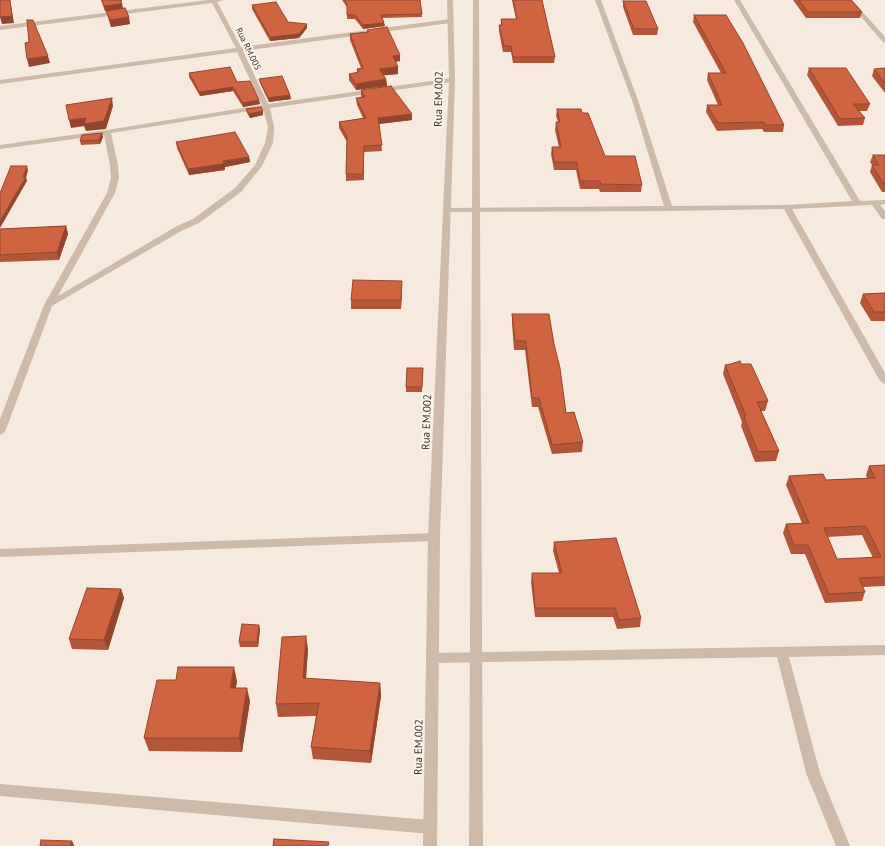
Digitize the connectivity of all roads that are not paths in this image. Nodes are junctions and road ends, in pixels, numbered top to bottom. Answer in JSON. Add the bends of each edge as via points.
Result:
{"nodes":[{"id":1,"x":213,"y":0,"type":"edge"},
{"id":2,"x":221,"y":0,"type":"edge"},
{"id":3,"x":450,"y":0,"type":"edge"},
{"id":4,"x":476,"y":0,"type":"edge"},
{"id":5,"x":598,"y":0,"type":"edge"},
{"id":6,"x":737,"y":0,"type":"edge"},
{"id":7,"x":849,"y":0,"type":"edge"},
{"id":8,"x":450,"y":21,"type":"junction"},
{"id":9,"x":0,"y":28,"type":"edge"},
{"id":10,"x":885,"y":41,"type":"edge"},
{"id":11,"x":239,"y":49,"type":"junction"},
{"id":12,"x":452,"y":80,"type":"junction"},
{"id":13,"x":0,"y":82,"type":"edge"},
{"id":14,"x":266,"y":107,"type":"junction"},
{"id":15,"x":107,"y":132,"type":"junction"},
{"id":16,"x":0,"y":146,"type":"edge"},
{"id":17,"x":885,"y":202,"type":"edge"},
{"id":18,"x":858,"y":203,"type":"junction"},
{"id":19,"x":875,"y":203,"type":"junction"},
{"id":20,"x":787,"y":207,"type":"junction"},
{"id":21,"x":476,"y":209,"type":"junction"},
{"id":22,"x":669,"y":209,"type":"junction"},
{"id":23,"x":447,"y":210,"type":"junction"},
{"id":24,"x":885,"y":217,"type":"edge"},
{"id":25,"x":48,"y":305,"type":"junction"},
{"id":26,"x":885,"y":381,"type":"edge"},
{"id":27,"x":0,"y":432,"type":"edge"},
{"id":28,"x":434,"y":538,"type":"junction"},
{"id":29,"x":0,"y":553,"type":"edge"},
{"id":30,"x":885,"y":650,"type":"edge"},
{"id":31,"x":782,"y":652,"type":"junction"},
{"id":32,"x":477,"y":657,"type":"junction"},
{"id":33,"x":432,"y":658,"type":"junction"},
{"id":34,"x":0,"y":790,"type":"edge"},
{"id":35,"x":430,"y":827,"type":"junction"},
{"id":36,"x":430,"y":846,"type":"edge"},
{"id":37,"x":476,"y":846,"type":"edge"},
{"id":38,"x":843,"y":846,"type":"edge"}],
"edges":[{"from":1,"to":2,"type":"street"},
{"from":1,"to":9,"type":"street"},
{"from":1,"to":11,"type":"street","name":"Rua RM.005"},
{"from":3,"to":8,"type":"street","name":"Rua EM.002"},
{"from":4,"to":21,"type":"street"},
{"from":5,"to":22,"type":"street","via":[[636,103]]},
{"from":6,"to":18,"type":"street"},
{"from":7,"to":10,"type":"street"},
{"from":8,"to":11,"type":"street"},
{"from":8,"to":12,"type":"street","name":"Rua EM.002"},
{"from":11,"to":13,"type":"street"},
{"from":11,"to":14,"type":"street","name":"Rua RM.005"},
{"from":12,"to":14,"type":"street"},
{"from":12,"to":23,"type":"street","name":"Rua EM.002"},
{"from":14,"to":15,"type":"street"},
{"from":14,"to":25,"type":"street","name":"Rua RM.005","via":[[271,127],[269,143],[258,166],[238,190],[196,221]]},
{"from":15,"to":16,"type":"street"},
{"from":15,"to":25,"type":"street","via":[[115,178],[111,193]]},
{"from":17,"to":19,"type":"street"},
{"from":18,"to":19,"type":"street"},
{"from":18,"to":20,"type":"street"},
{"from":19,"to":24,"type":"street"},
{"from":20,"to":22,"type":"street"},
{"from":20,"to":26,"type":"street"},
{"from":21,"to":22,"type":"street"},
{"from":21,"to":23,"type":"street"},
{"from":21,"to":32,"type":"street"},
{"from":23,"to":28,"type":"street","name":"Rua EM.002"},
{"from":25,"to":27,"type":"street"},
{"from":28,"to":29,"type":"street"},
{"from":28,"to":33,"type":"street","name":"Rua EM.002"},
{"from":30,"to":31,"type":"street"},
{"from":31,"to":32,"type":"street"},
{"from":31,"to":38,"type":"street","via":[[813,773]]},
{"from":32,"to":33,"type":"street"},
{"from":32,"to":37,"type":"street"},
{"from":33,"to":35,"type":"street","name":"Rua EM.002"},
{"from":34,"to":35,"type":"street"},
{"from":35,"to":36,"type":"street","name":"Rua EM.002"}]}
